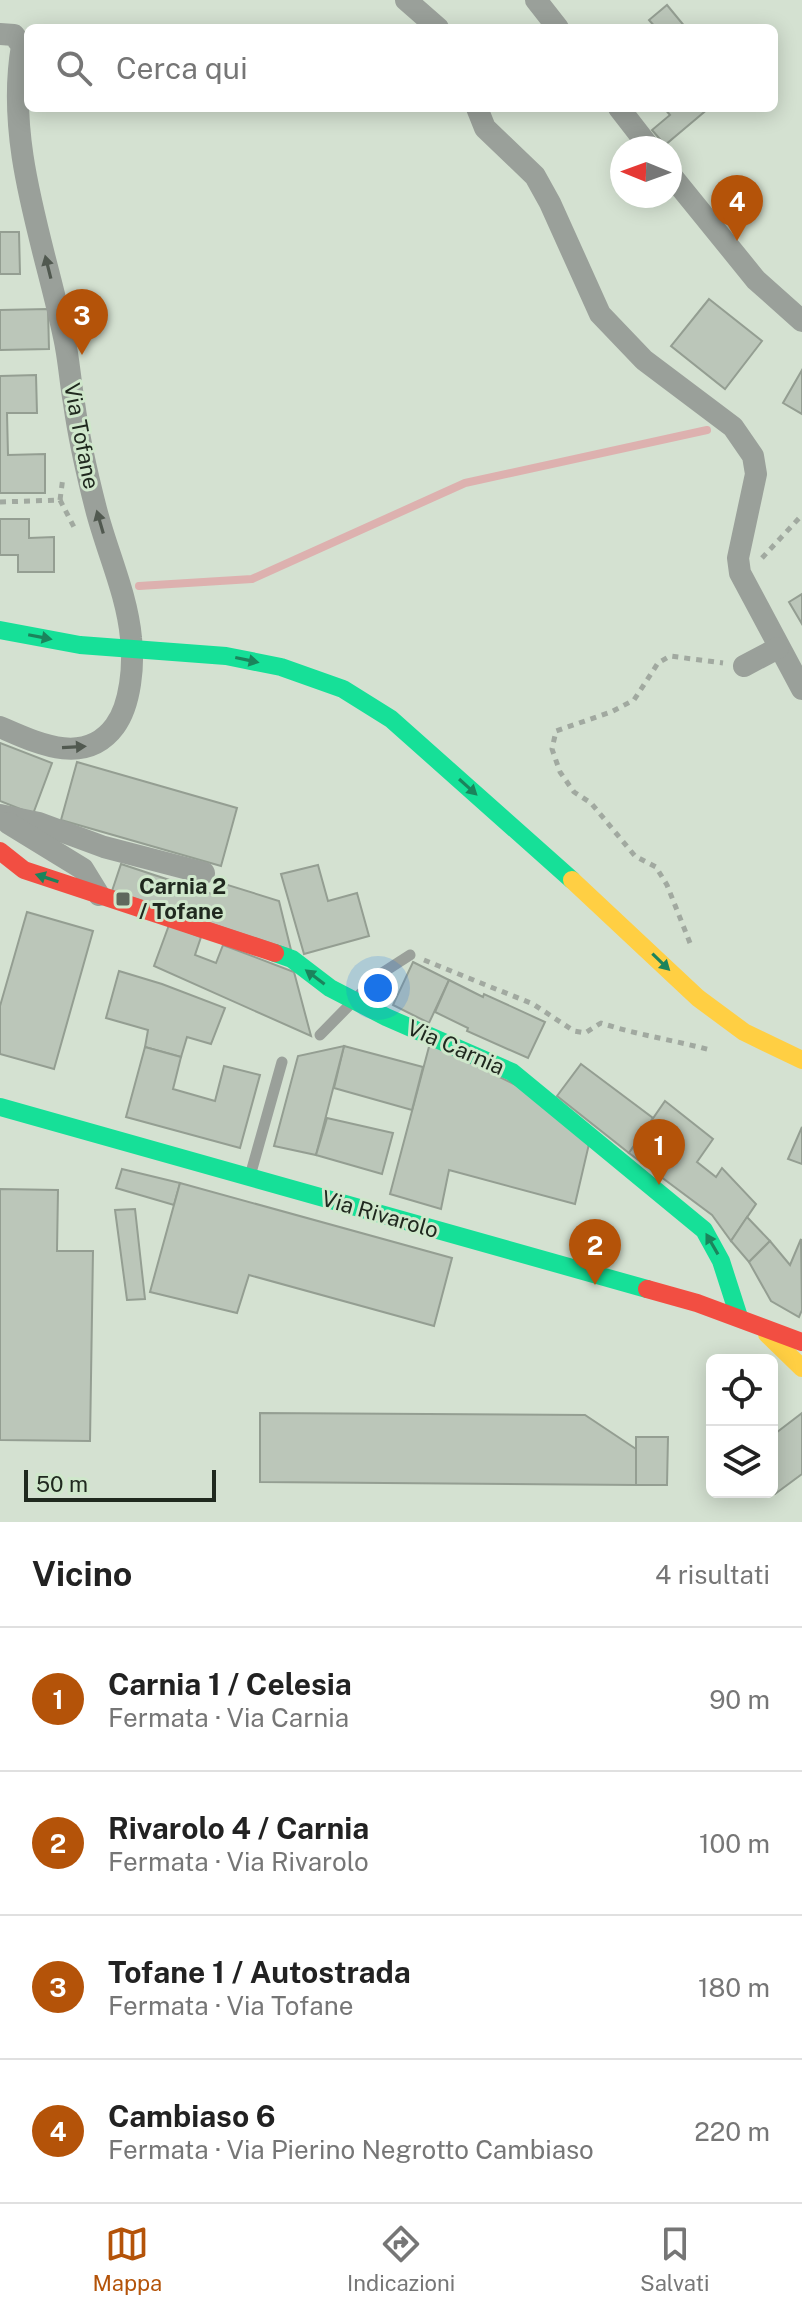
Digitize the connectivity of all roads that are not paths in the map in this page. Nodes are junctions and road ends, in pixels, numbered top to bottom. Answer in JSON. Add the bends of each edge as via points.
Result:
{"nodes":[{"id":1,"x":406,"y":0,"type":"edge"},
{"id":2,"x":536,"y":0,"type":"edge"},
{"id":3,"x":433,"y":24,"type":"edge"},
{"id":4,"x":555,"y":24,"type":"edge"},
{"id":5,"x":0,"y":34,"type":"edge"},
{"id":6,"x":479,"y":112,"type":"edge"},
{"id":7,"x":622,"y":112,"type":"edge"},
{"id":8,"x":641,"y":136,"type":"edge"},
{"id":9,"x":682,"y":189,"type":"edge"},
{"id":10,"x":802,"y":321,"type":"edge"},
{"id":11,"x":0,"y":630,"type":"edge"},
{"id":12,"x":778,"y":648,"type":"junction"},
{"id":13,"x":744,"y":666,"type":"road end"},
{"id":14,"x":802,"y":689,"type":"edge"},
{"id":15,"x":0,"y":727,"type":"edge"},
{"id":16,"x":0,"y":816,"type":"edge"},
{"id":17,"x":0,"y":851,"type":"edge"},
{"id":18,"x":204,"y":873,"type":"dead end"},
{"id":19,"x":99,"y":895,"type":"junction"},
{"id":20,"x":410,"y":955,"type":"road end"},
{"id":21,"x":355,"y":1000,"type":"junction"},
{"id":22,"x":320,"y":1035,"type":"dead end"},
{"id":23,"x":802,"y":1060,"type":"edge"},
{"id":24,"x":282,"y":1062,"type":"dead end"},
{"id":25,"x":0,"y":1107,"type":"edge"},
{"id":26,"x":250,"y":1177,"type":"junction"},
{"id":27,"x":739,"y":1317,"type":"junction"},
{"id":28,"x":759,"y":1326,"type":"junction"},
{"id":29,"x":802,"y":1342,"type":"edge"},
{"id":30,"x":802,"y":1368,"type":"edge"}],
"edges":[{"from":1,"to":3,"type":"street"},
{"from":2,"to":4,"type":"street"},
{"from":15,"to":5,"type":"street","name":"Via Tofane","one_way":true,"via":[[37,743],[69,749],[102,740],[117,724],[126,700],[131,639],[86,465],[67,350],[19,138],[16,87],[22,46],[17,37]]},
{"from":6,"to":12,"type":"street","via":[[485,128],[535,176],[600,314],[644,360],[733,427],[753,456],[754,492],[738,558],[742,580]]},
{"from":7,"to":8,"type":"street"},
{"from":9,"to":10,"type":"street","via":[[756,280]]},
{"from":11,"to":23,"type":"main road","one_way":true,"via":[[80,645],[226,656],[281,667],[343,689],[391,719],[698,998],[744,1032]]},
{"from":12,"to":13,"type":"street"},
{"from":12,"to":14,"type":"street"},
{"from":16,"to":18,"type":"street"},
{"from":16,"to":19,"type":"street","via":[[83,869]]},
{"from":19,"to":17,"type":"main road","name":"Via Carnia","one_way":true,"via":[[24,870]]},
{"from":21,"to":19,"type":"main road","name":"Via Carnia","one_way":true,"via":[[292,959]]},
{"from":20,"to":21,"type":"lane","via":[[379,975]]},
{"from":21,"to":22,"type":"lane"},
{"from":27,"to":21,"type":"main road","name":"Via Carnia","one_way":true,"via":[[718,1251],[704,1230],[512,1072]]},
{"from":24,"to":26,"type":"lane"},
{"from":25,"to":26,"type":"main road","name":"Via Rivarolo"},
{"from":26,"to":27,"type":"main road","name":"Via Rivarolo"},
{"from":27,"to":28,"type":"main road","name":"Via Rivarolo"},
{"from":28,"to":29,"type":"main road","name":"Via Rivarolo"},
{"from":28,"to":30,"type":"main road","name":"Via Rivarolo"}]}
